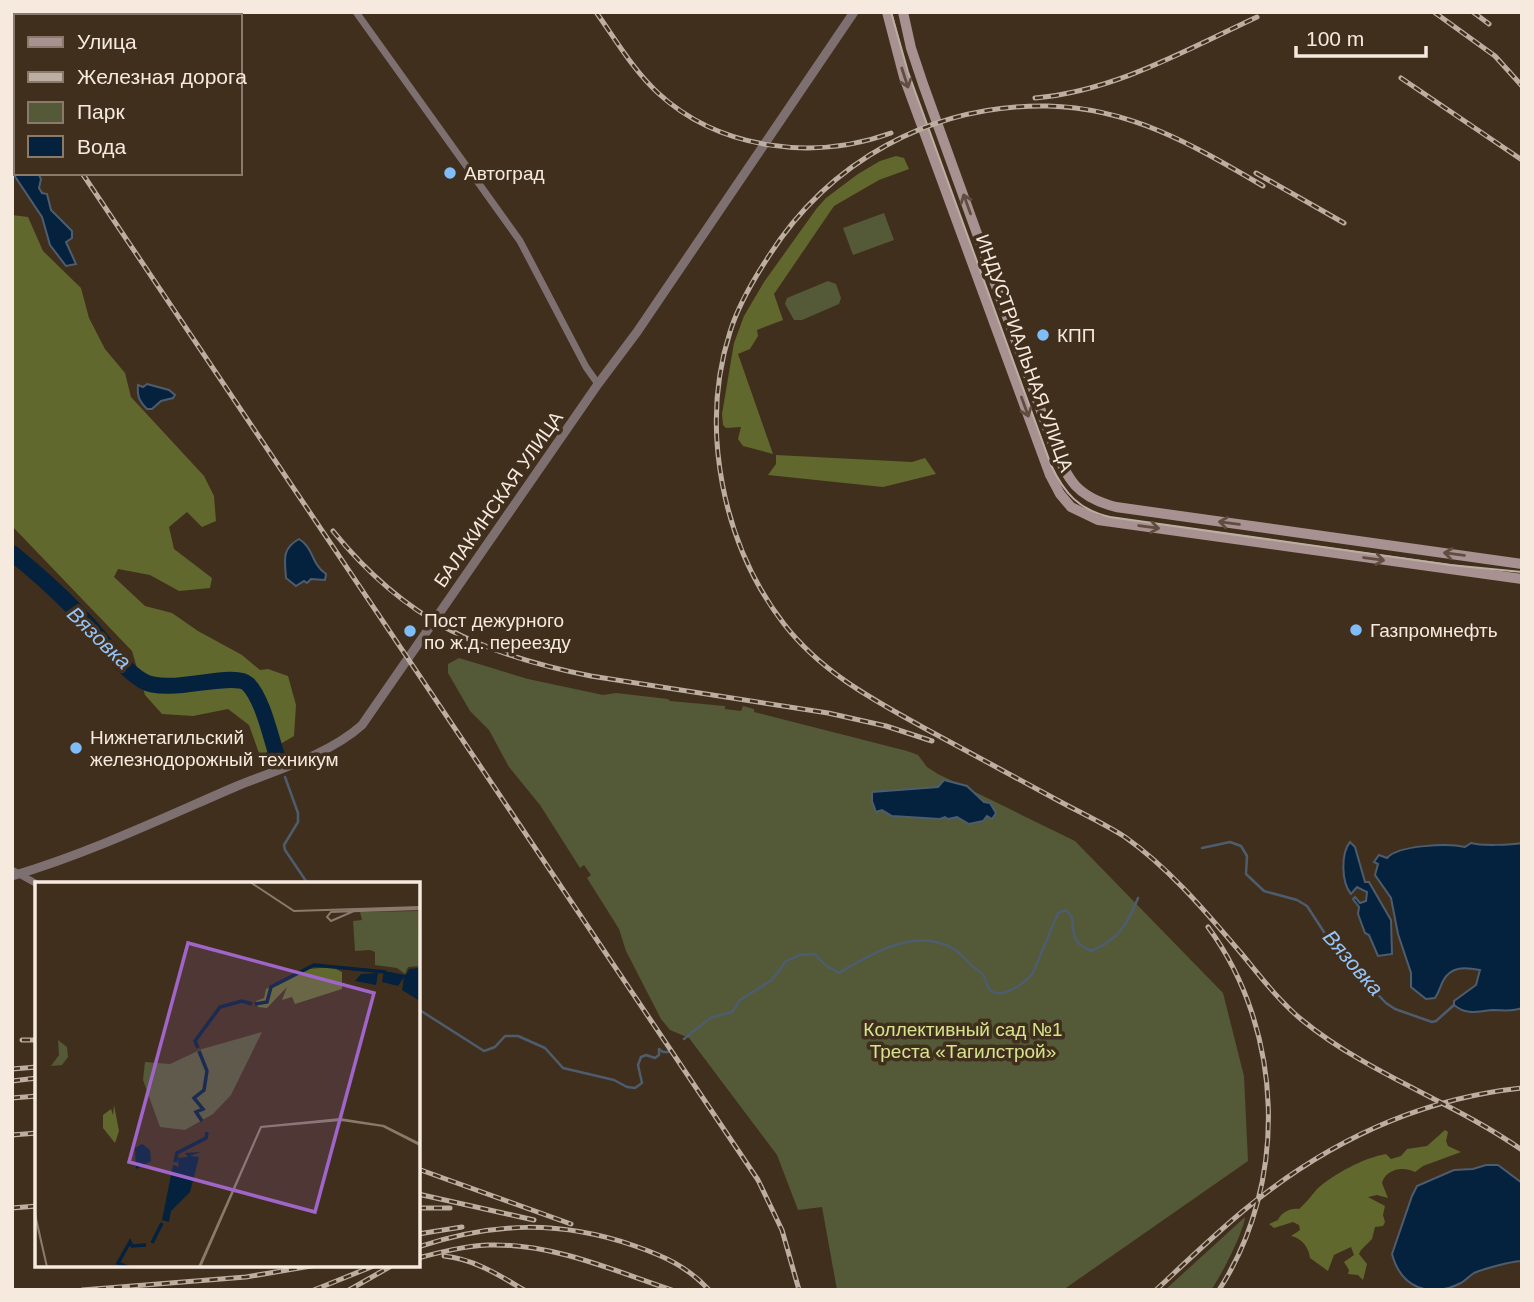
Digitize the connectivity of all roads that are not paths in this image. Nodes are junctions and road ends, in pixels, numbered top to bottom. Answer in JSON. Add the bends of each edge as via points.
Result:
{"nodes":[{"id":1,"x":356,"y":12,"type":"edge"},
{"id":2,"x":854,"y":12,"type":"edge"},
{"id":3,"x":887,"y":12,"type":"edge"},
{"id":4,"x":903,"y":12,"type":"edge"},
{"id":5,"x":598,"y":384,"type":"junction"},
{"id":6,"x":1522,"y":564,"type":"edge"},
{"id":7,"x":1522,"y":579,"type":"edge"},
{"id":8,"x":15,"y":873,"type":"edge"},
{"id":9,"x":35,"y":883,"type":"edge"}],
"edges":[{"from":1,"to":5,"type":"street","via":[[520,241]]},
{"from":2,"to":5,"type":"street","name":"БАЛАКИНСКАЯ УЛИЦА"},
{"from":3,"to":7,"type":"main road","name":"ИНДУСТРИАЛЬНАЯ УЛИЦА","one_way":true,"via":[[904,77],[1037,439],[1055,485],[1071,507],[1098,520]]},
{"from":6,"to":4,"type":"main road","name":"ИНДУСТРИАЛЬНАЯ УЛИЦА","one_way":true,"via":[[1116,508],[1081,493],[1053,444],[923,83]]},
{"from":5,"to":8,"type":"street","name":"БАЛАКИНСКАЯ УЛИЦА","via":[[355,732],[121,836]]},
{"from":8,"to":9,"type":"street"}]}
